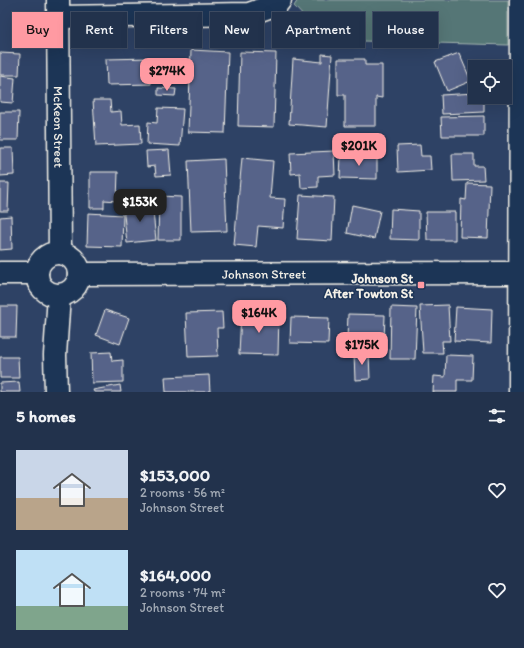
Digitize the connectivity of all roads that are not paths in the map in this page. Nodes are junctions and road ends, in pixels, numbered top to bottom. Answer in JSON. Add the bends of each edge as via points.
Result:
{"nodes":[{"id":1,"x":280,"y":0,"type":"edge"},
{"id":2,"x":59,"y":8,"type":"edge"},
{"id":3,"x":522,"y":12,"type":"edge"},
{"id":4,"x":60,"y":253,"type":"junction"},
{"id":5,"x":0,"y":273,"type":"edge"},
{"id":6,"x":37,"y":273,"type":"junction"},
{"id":7,"x":521,"y":273,"type":"junction"},
{"id":8,"x":78,"y":274,"type":"junction"},
{"id":9,"x":59,"y":295,"type":"junction"},
{"id":10,"x":56,"y":392,"type":"edge"},
{"id":11,"x":520,"y":392,"type":"edge"}],
"edges":[{"from":1,"to":2,"type":"street","via":[[277,4],[249,14]]},
{"from":2,"to":4,"type":"street","name":"McKeon Street"},
{"from":3,"to":7,"type":"street"},
{"from":4,"to":6,"type":"street","via":[[46,257]]},
{"from":4,"to":8,"type":"street","via":[[74,261]]},
{"from":5,"to":6,"type":"street"},
{"from":6,"to":9,"type":"street","via":[[38,281],[46,291]]},
{"from":7,"to":8,"type":"street","name":"Johnson Street"},
{"from":7,"to":11,"type":"street"},
{"from":8,"to":9,"type":"street","via":[[74,287]]},
{"from":9,"to":10,"type":"street","via":[[55,355]]}]}
